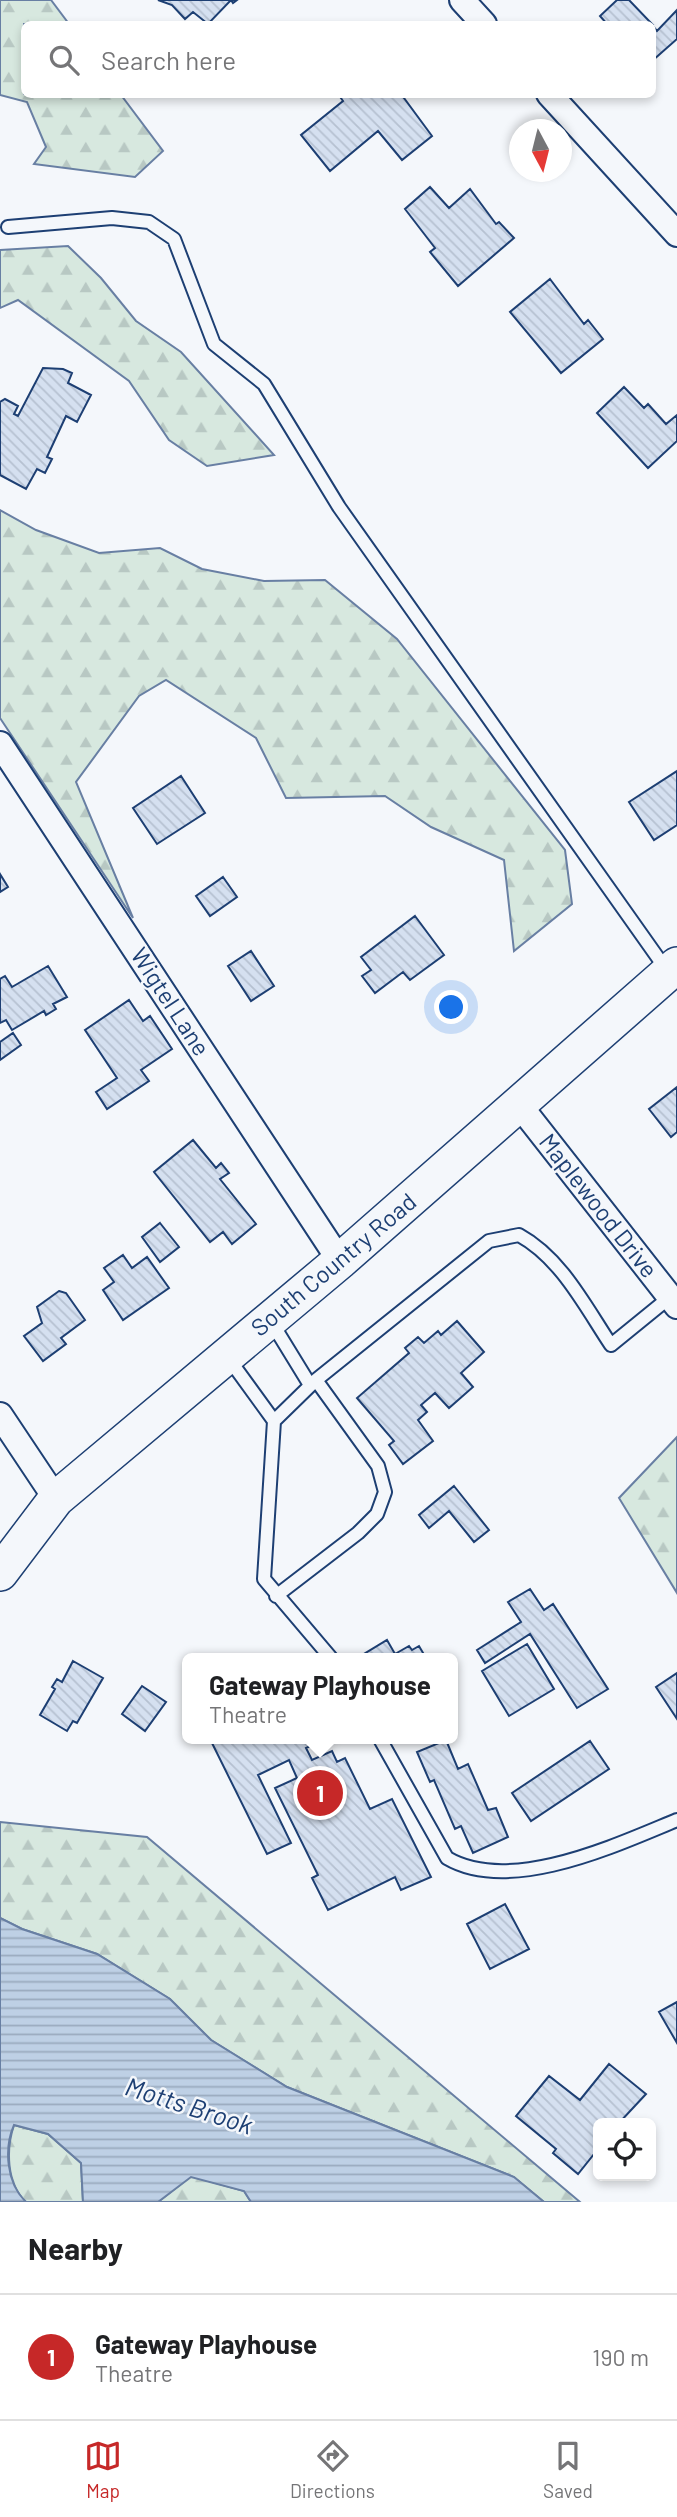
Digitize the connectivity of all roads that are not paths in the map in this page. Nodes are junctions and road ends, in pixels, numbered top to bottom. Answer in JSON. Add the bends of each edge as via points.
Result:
{"nodes":[{"id":1,"x":462,"y":0,"type":"edge"},
{"id":2,"x":481,"y":21,"type":"edge"},
{"id":3,"x":553,"y":98,"type":"edge"},
{"id":4,"x":8,"y":228,"type":"dead end"},
{"id":5,"x":677,"y":234,"type":"edge"},
{"id":6,"x":0,"y":744,"type":"edge"},
{"id":7,"x":673,"y":969,"type":"edge"},
{"id":8,"x":520,"y":1106,"type":"junction"},
{"id":9,"x":340,"y":1261,"type":"junction"},
{"id":10,"x":673,"y":1301,"type":"edge"},
{"id":11,"x":271,"y":1320,"type":"junction"},
{"id":12,"x":227,"y":1356,"type":"junction"},
{"id":13,"x":313,"y":1382,"type":"junction"},
{"id":14,"x":0,"y":1415,"type":"edge"},
{"id":15,"x":274,"y":1421,"type":"junction"},
{"id":16,"x":56,"y":1499,"type":"junction"},
{"id":17,"x":0,"y":1573,"type":"edge"},
{"id":18,"x":276,"y":1595,"type":"junction"},
{"id":19,"x":327,"y":1653,"type":"edge"},
{"id":20,"x":383,"y":1744,"type":"edge"},
{"id":21,"x":677,"y":1820,"type":"edge"}],
"edges":[{"from":1,"to":2,"type":"street"},
{"from":3,"to":5,"type":"street"},
{"from":4,"to":7,"type":"lane","via":[[112,218],[149,222],[174,239],[214,344],[264,384],[339,507]]},
{"from":6,"to":9,"type":"street","name":"Wigtel Lane"},
{"from":7,"to":8,"type":"main road","name":"South Country Road"},
{"from":8,"to":9,"type":"main road","name":"South Country Road"},
{"from":8,"to":10,"type":"street","name":"Maplewood Drive"},
{"from":9,"to":11,"type":"main road","name":"South Country Road"},
{"from":10,"to":13,"type":"lane","via":[[611,1345],[539,1246],[519,1235],[489,1241]]},
{"from":11,"to":12,"type":"main road","name":"South Country Road"},
{"from":11,"to":13,"type":"lane"},
{"from":12,"to":15,"type":"lane"},
{"from":12,"to":16,"type":"main road","name":"South Country Road"},
{"from":13,"to":15,"type":"lane"},
{"from":13,"to":18,"type":"lane","via":[[378,1466],[385,1492],[377,1514],[358,1533]]},
{"from":14,"to":16,"type":"street"},
{"from":15,"to":18,"type":"lane","via":[[264,1579]]},
{"from":16,"to":17,"type":"main road","name":"South Country Road"},
{"from":18,"to":19,"type":"lane"},
{"from":20,"to":21,"type":"lane","via":[[447,1858],[464,1868],[542,1867]]}]}
